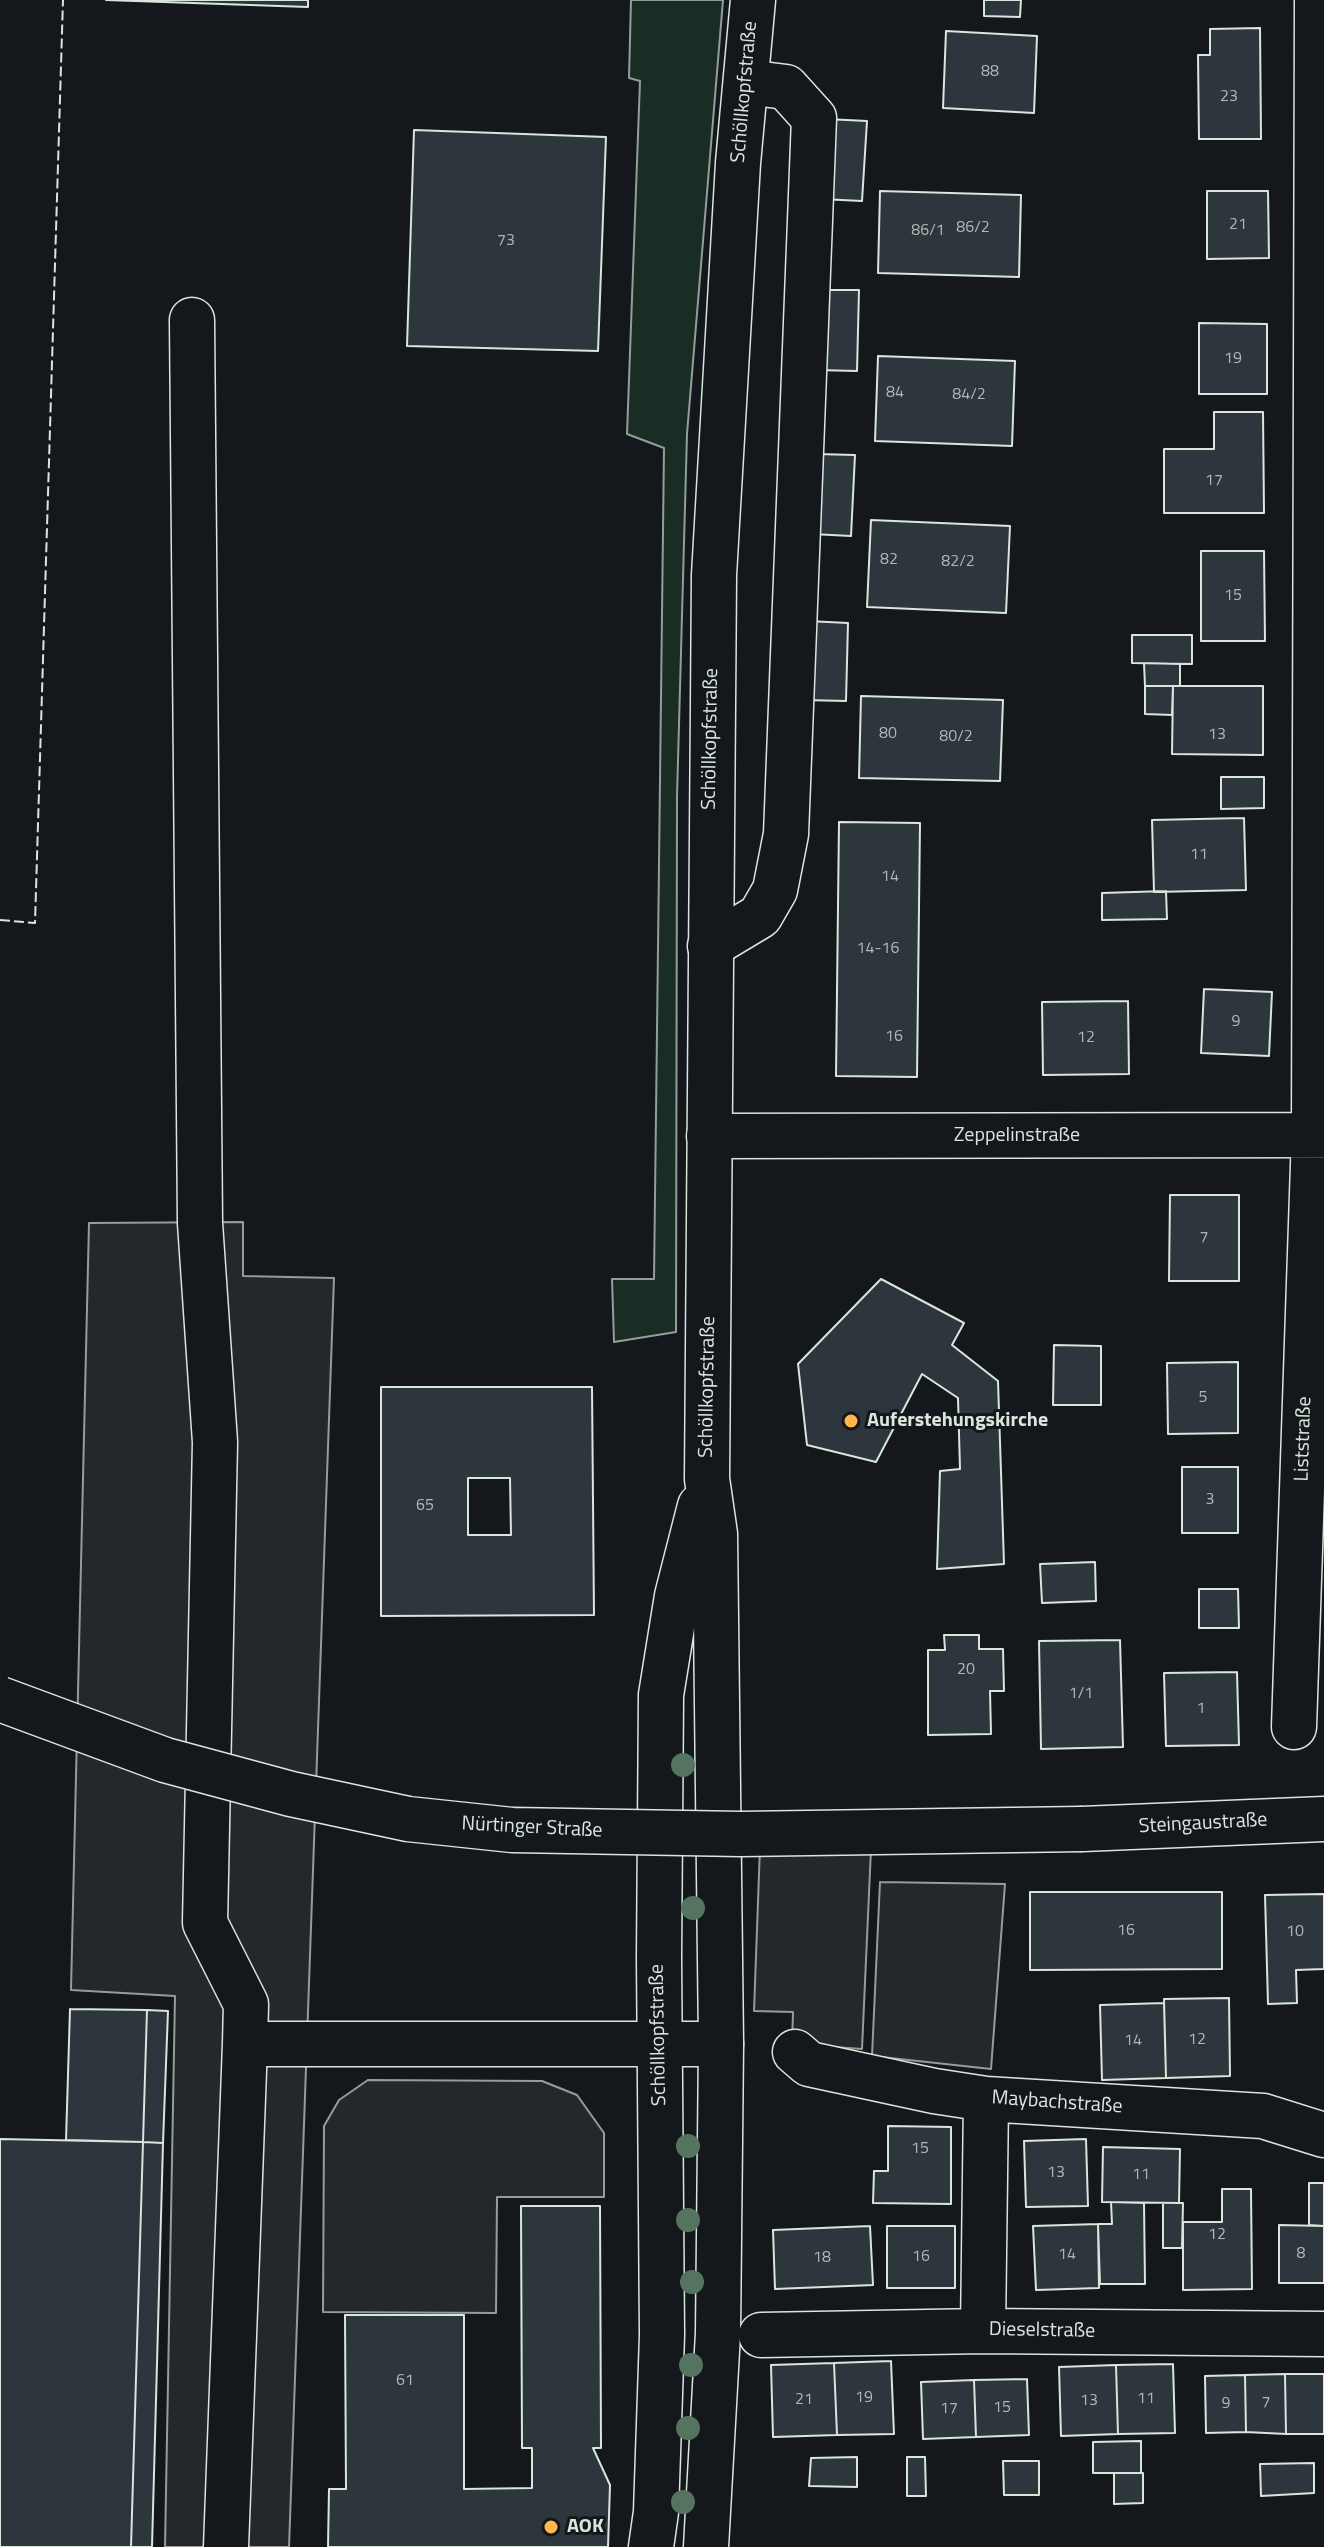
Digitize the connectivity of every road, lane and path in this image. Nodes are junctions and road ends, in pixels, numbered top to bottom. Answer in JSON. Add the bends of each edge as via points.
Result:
{"nodes":[{"id":1,"x":753,"y":0,"type":"edge"},
{"id":2,"x":1317,"y":0,"type":"edge"},
{"id":3,"x":746,"y":82,"type":"junction"},
{"id":4,"x":1319,"y":248,"type":"edge"},
{"id":5,"x":192,"y":320,"type":"dead end"},
{"id":6,"x":1321,"y":655,"type":"edge"},
{"id":7,"x":710,"y":946,"type":"junction"},
{"id":8,"x":1319,"y":1135,"type":"edge"},
{"id":9,"x":709,"y":1136,"type":"junction"},
{"id":10,"x":707,"y":1479,"type":"junction"},
{"id":11,"x":0,"y":1699,"type":"edge"},
{"id":12,"x":1294,"y":1727,"type":"dead end"},
{"id":13,"x":1313,"y":1819,"type":"edge"},
{"id":14,"x":1082,"y":1829,"type":"joint"},
{"id":15,"x":660,"y":2042,"type":"junction"},
{"id":16,"x":245,"y":2044,"type":"junction"},
{"id":17,"x":721,"y":2044,"type":"junction"},
{"id":18,"x":795,"y":2052,"type":"dead end"},
{"id":19,"x":986,"y":2099,"type":"junction"},
{"id":20,"x":1324,"y":2135,"type":"edge"},
{"id":21,"x":983,"y":2331,"type":"junction"},
{"id":22,"x":1324,"y":2334,"type":"edge"},
{"id":23,"x":761,"y":2335,"type":"dead end"},
{"id":24,"x":226,"y":2547,"type":"edge"},
{"id":25,"x":651,"y":2547,"type":"edge"},
{"id":26,"x":706,"y":2547,"type":"edge"}],
"edges":[{"from":1,"to":3,"type":"main road","name":"Schöllkopfstraße"},
{"from":2,"to":4,"type":"main road","name":"Liststraße"},
{"from":3,"to":7,"type":"main road","name":"Schöllkopfstraße","via":[[714,575]]},
{"from":3,"to":7,"type":"main road","via":[[786,87],[814,118],[786,834],[775,890],[760,916]]},
{"from":4,"to":6,"type":"main road","name":"Liststraße"},
{"from":5,"to":16,"type":"main road","via":[[200,1223],[215,1442],[205,1923],[246,2004]]},
{"from":6,"to":8,"type":"main road","name":"Liststraße"},
{"from":7,"to":9,"type":"main road","name":"Schöllkopfstraße"},
{"from":8,"to":9,"type":"main road","name":"Zeppelinstraße"},
{"from":8,"to":12,"type":"main road","name":"Liststraße"},
{"from":9,"to":10,"type":"main road","name":"Schöllkopfstraße"},
{"from":10,"to":15,"type":"main road","name":"Schöllkopfstraße","via":[[677,1596],[661,1695]]},
{"from":10,"to":17,"type":"main road","name":"Schöllkopfstraße","via":[[716,1563]]},
{"from":11,"to":14,"type":"main road","name":"Nürtinger Straße","bridge":true,"via":[[165,1760],[408,1819],[512,1830],[726,1834]]},
{"from":13,"to":14,"type":"main road","name":"Steingaustraße"},
{"from":15,"to":16,"type":"main road"},
{"from":15,"to":17,"type":"main road"},
{"from":15,"to":25,"type":"main road","name":"Schöllkopfstraße","via":[[662,2335]]},
{"from":16,"to":24,"type":"main road"},
{"from":17,"to":26,"type":"main road","name":"Schöllkopfstraße","via":[[718,2333]]},
{"from":18,"to":19,"type":"main road","name":"Maybachstraße","via":[[809,2064]]},
{"from":19,"to":20,"type":"main road","name":"Maybachstraße","via":[[1263,2116]]},
{"from":19,"to":21,"type":"main road"},
{"from":21,"to":22,"type":"main road","name":"Dieselstraße"},
{"from":21,"to":23,"type":"main road","name":"Dieselstraße"}]}
